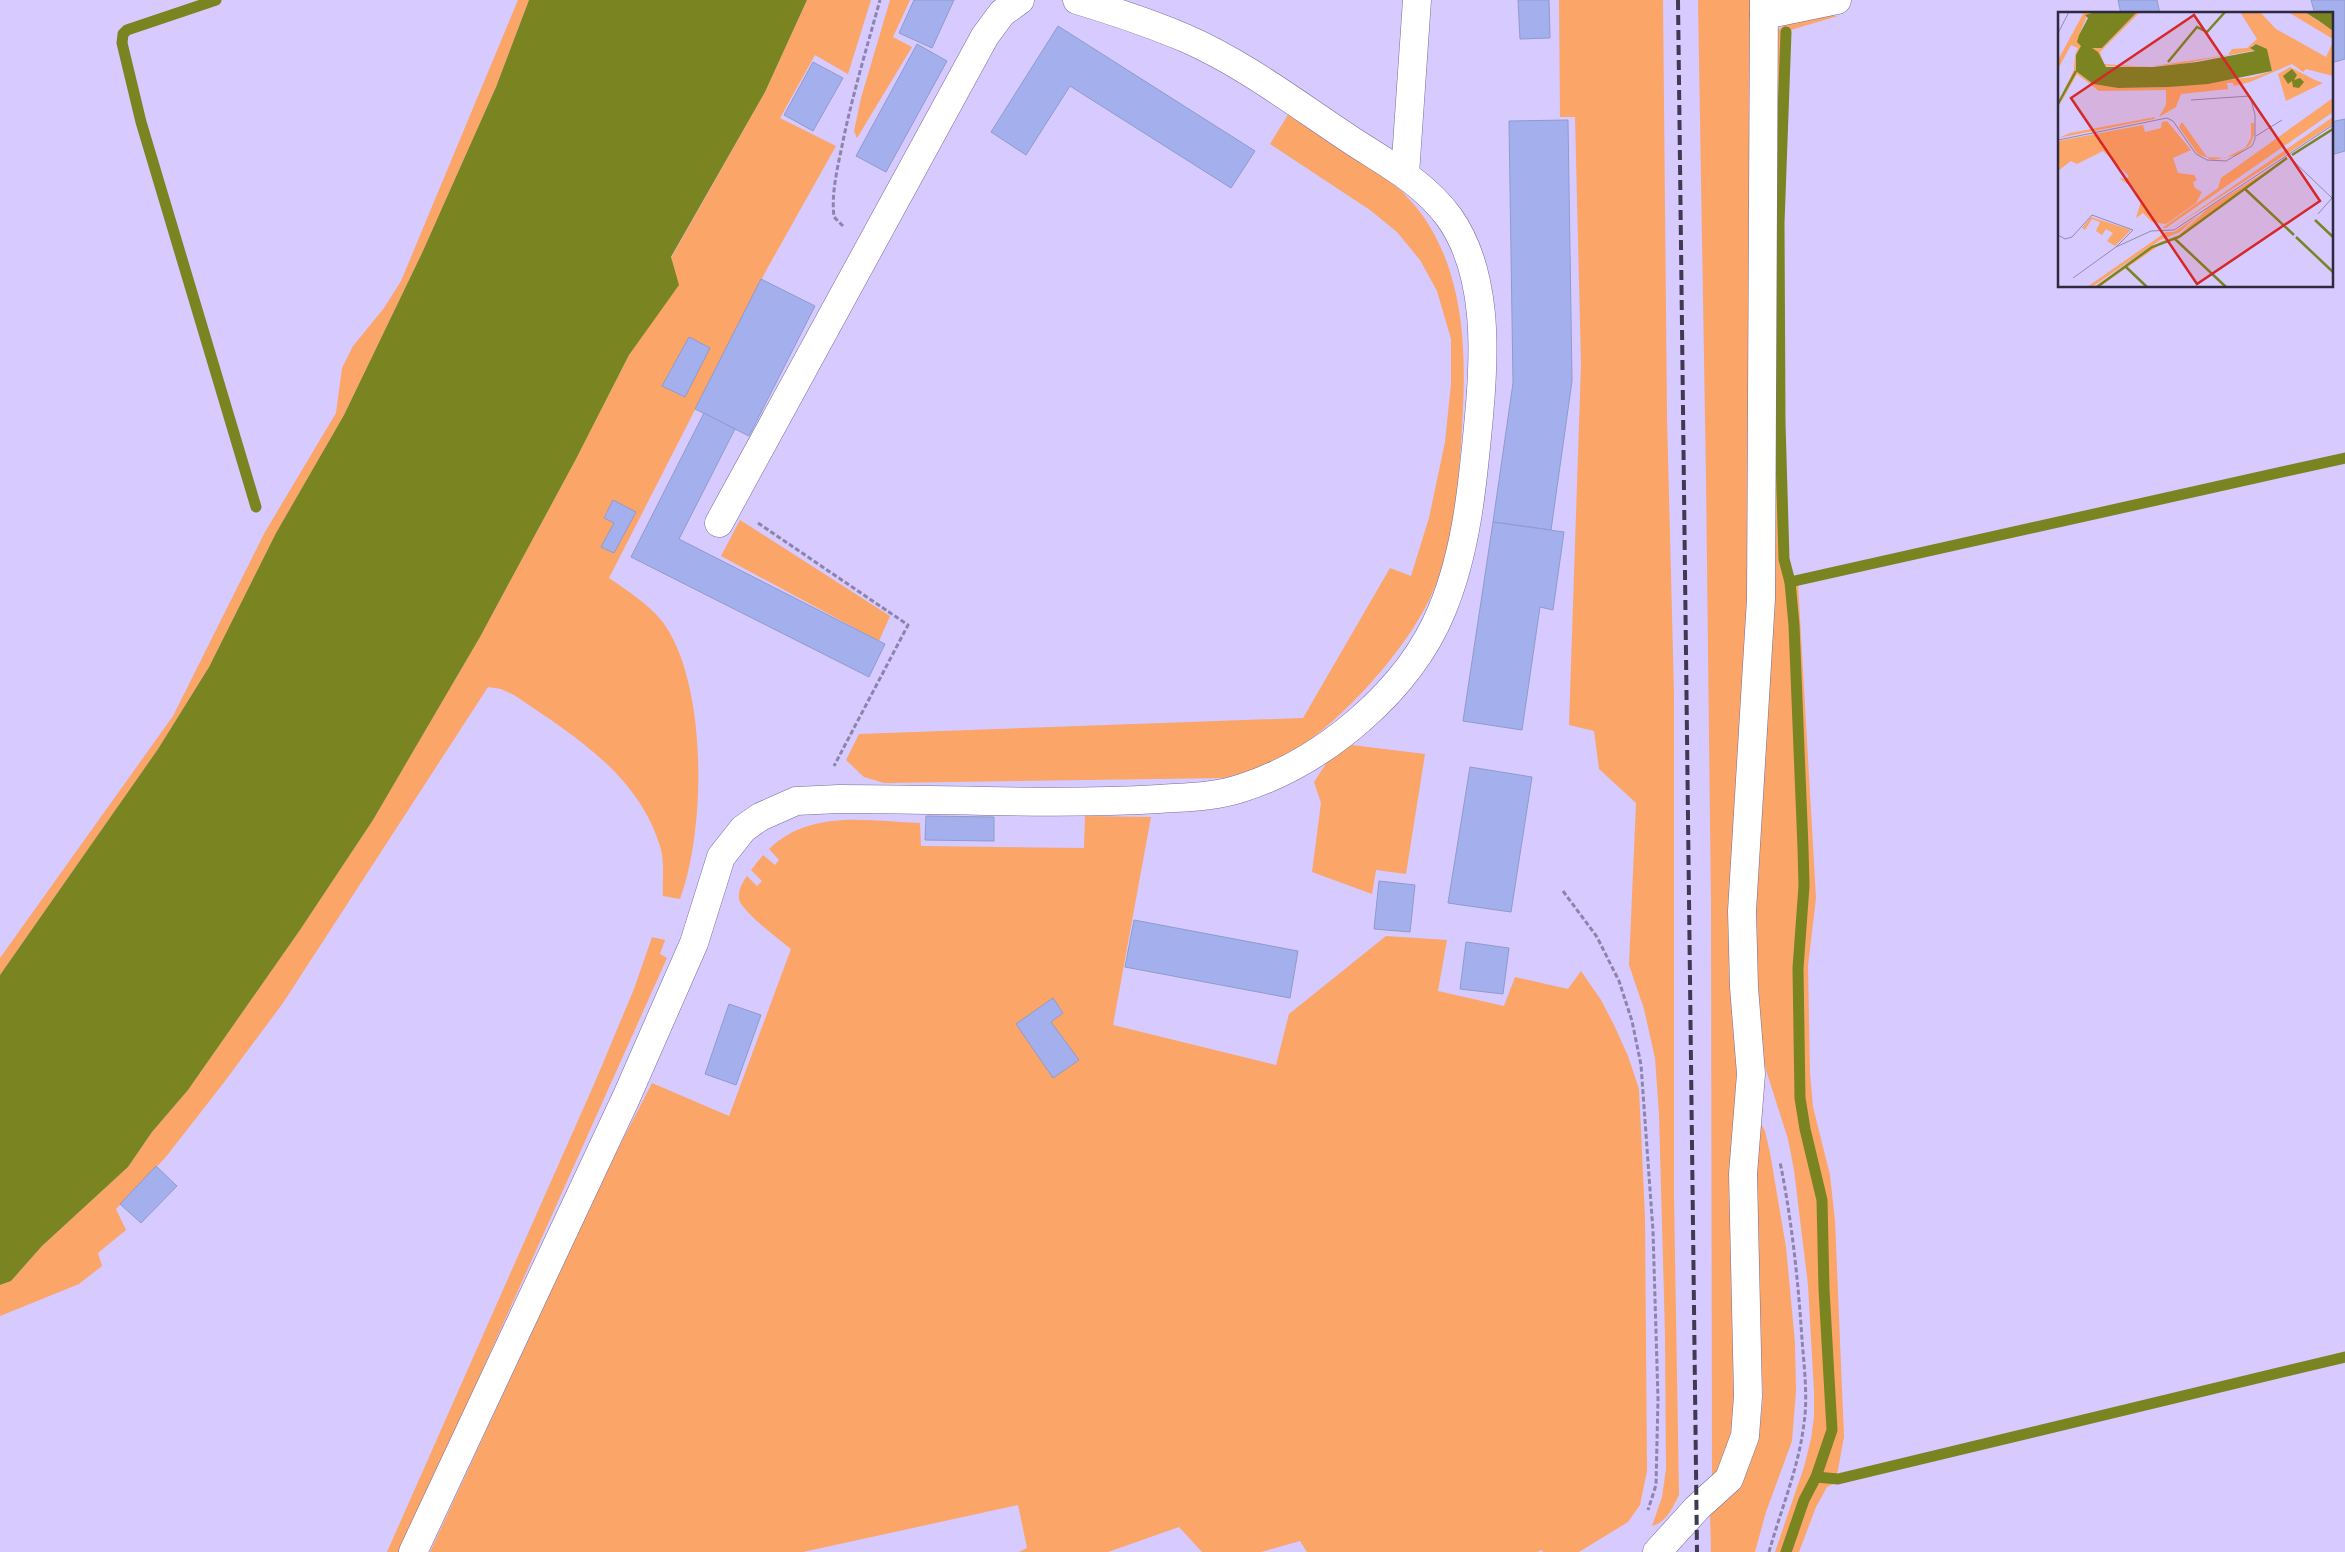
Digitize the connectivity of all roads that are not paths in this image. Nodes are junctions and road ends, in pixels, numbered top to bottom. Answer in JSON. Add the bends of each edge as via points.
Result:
{"nodes":[{"id":1,"x":1020,"y":0,"type":"edge"},
{"id":2,"x":1077,"y":0,"type":"edge"},
{"id":3,"x":1417,"y":0,"type":"edge"},
{"id":4,"x":1837,"y":0,"type":"edge"},
{"id":5,"x":1764,"y":7,"type":"edge"},
{"id":6,"x":1405,"y":174,"type":"junction"},
{"id":7,"x":724,"y":513,"type":"road end"},
{"id":8,"x":413,"y":1552,"type":"edge"},
{"id":9,"x":1658,"y":1552,"type":"edge"}],
"edges":[{"from":1,"to":7,"type":"street","via":[[1002,13],[986,36]]},
{"from":2,"to":6,"type":"street","via":[[1185,38],[1221,56]]},
{"from":3,"to":6,"type":"street"},
{"from":4,"to":5,"type":"street"},
{"from":5,"to":9,"type":"street","via":[[1762,599],[1742,911],[1750,1074],[1743,1174],[1748,1396],[1745,1436],[1729,1479],[1697,1508]]},
{"from":6,"to":8,"type":"street","via":[[1433,197],[1452,221],[1472,266],[1480,306],[1482,390],[1466,523],[1441,612],[1412,662],[1358,723],[1312,756],[1242,788],[1213,795],[1122,802],[796,801],[760,817],[743,829],[721,857],[694,943],[629,1090]]}]}
